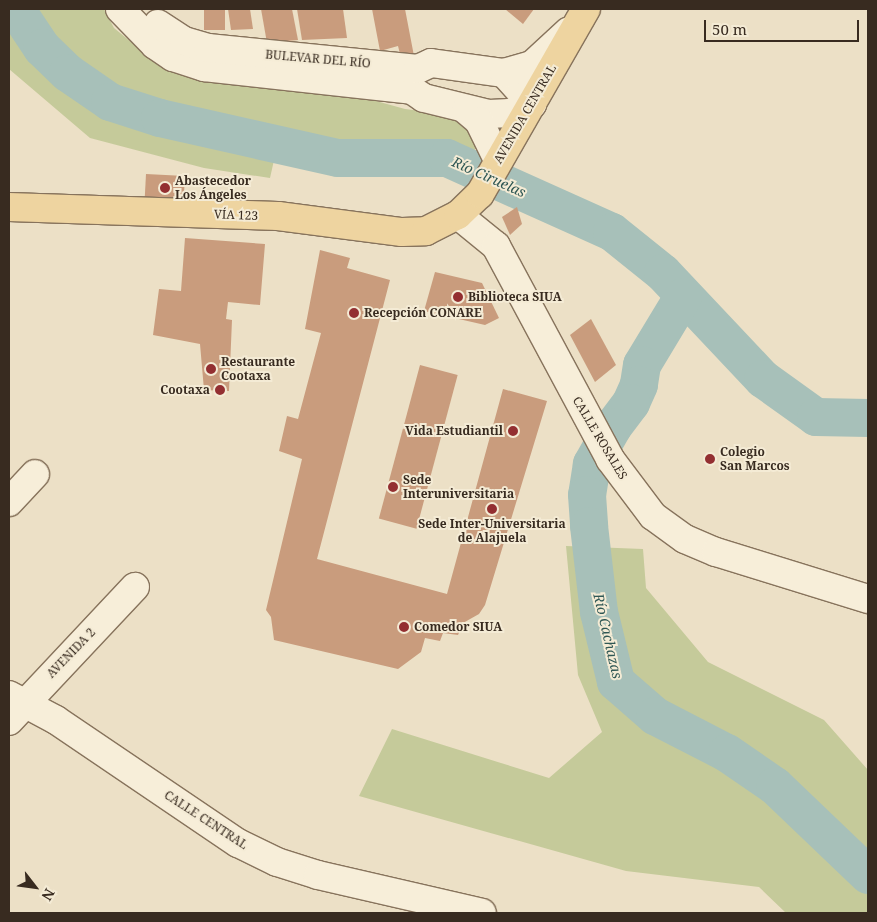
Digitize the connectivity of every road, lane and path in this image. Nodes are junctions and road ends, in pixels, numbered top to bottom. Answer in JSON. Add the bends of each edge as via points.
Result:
{"nodes":[{"id":1,"x":120,"y":9,"type":"edge"},
{"id":2,"x":144,"y":9,"type":"edge"},
{"id":3,"x":582,"y":14,"type":"edge"},
{"id":4,"x":504,"y":73,"type":"junction"},
{"id":5,"x":379,"y":75,"type":"junction"},
{"id":6,"x":532,"y":104,"type":"junction"},
{"id":7,"x":466,"y":110,"type":"junction"},
{"id":8,"x":497,"y":163,"type":"junction"},
{"id":9,"x":9,"y":207,"type":"edge"},
{"id":10,"x":458,"y":215,"type":"junction"},
{"id":11,"x":35,"y":474,"type":"dead end"},
{"id":12,"x":9,"y":502,"type":"edge"},
{"id":13,"x":135,"y":587,"type":"dead end"},
{"id":14,"x":868,"y":599,"type":"edge"},
{"id":15,"x":14,"y":706,"type":"edge"},
{"id":16,"x":482,"y":913,"type":"edge"}],
"edges":[{"from":1,"to":5,"type":"street","name":"BULEVAR DEL RÍO","via":[[155,45],[189,63]]},
{"from":2,"to":5,"type":"street","name":"BULEVAR DEL RÍO","via":[[166,32],[208,48]]},
{"from":3,"to":4,"type":"street","name":"BULEVAR DEL RÍO","via":[[532,65]]},
{"from":3,"to":6,"type":"main road","name":"AVENIDA CENTRAL"},
{"from":4,"to":5,"type":"street","name":"BULEVAR DEL RÍO","via":[[431,63],[418,69]]},
{"from":4,"to":6,"type":"street"},
{"from":5,"to":7,"type":"street","name":"BULEVAR DEL RÍO","via":[[424,98]]},
{"from":6,"to":7,"type":"street","name":"BULEVAR DEL RÍO","via":[[499,114]]},
{"from":6,"to":8,"type":"main road","name":"AVENIDA CENTRAL"},
{"from":7,"to":8,"type":"street","via":[[479,120]]},
{"from":8,"to":10,"type":"main road","name":"AVENIDA CENTRAL","via":[[480,194]]},
{"from":9,"to":10,"type":"main road","name":"VÍA 123","via":[[278,216],[408,232],[426,231]]},
{"from":10,"to":14,"type":"street","name":"CALLE ROSALES","via":[[496,246],[610,459],[653,516],[685,539],[749,564]]},
{"from":11,"to":12,"type":"street"},
{"from":13,"to":15,"type":"street","name":"AVENIDA 2"},
{"from":15,"to":16,"type":"street","name":"CALLE CENTRAL","via":[[238,843],[278,862],[318,875]]}]}
